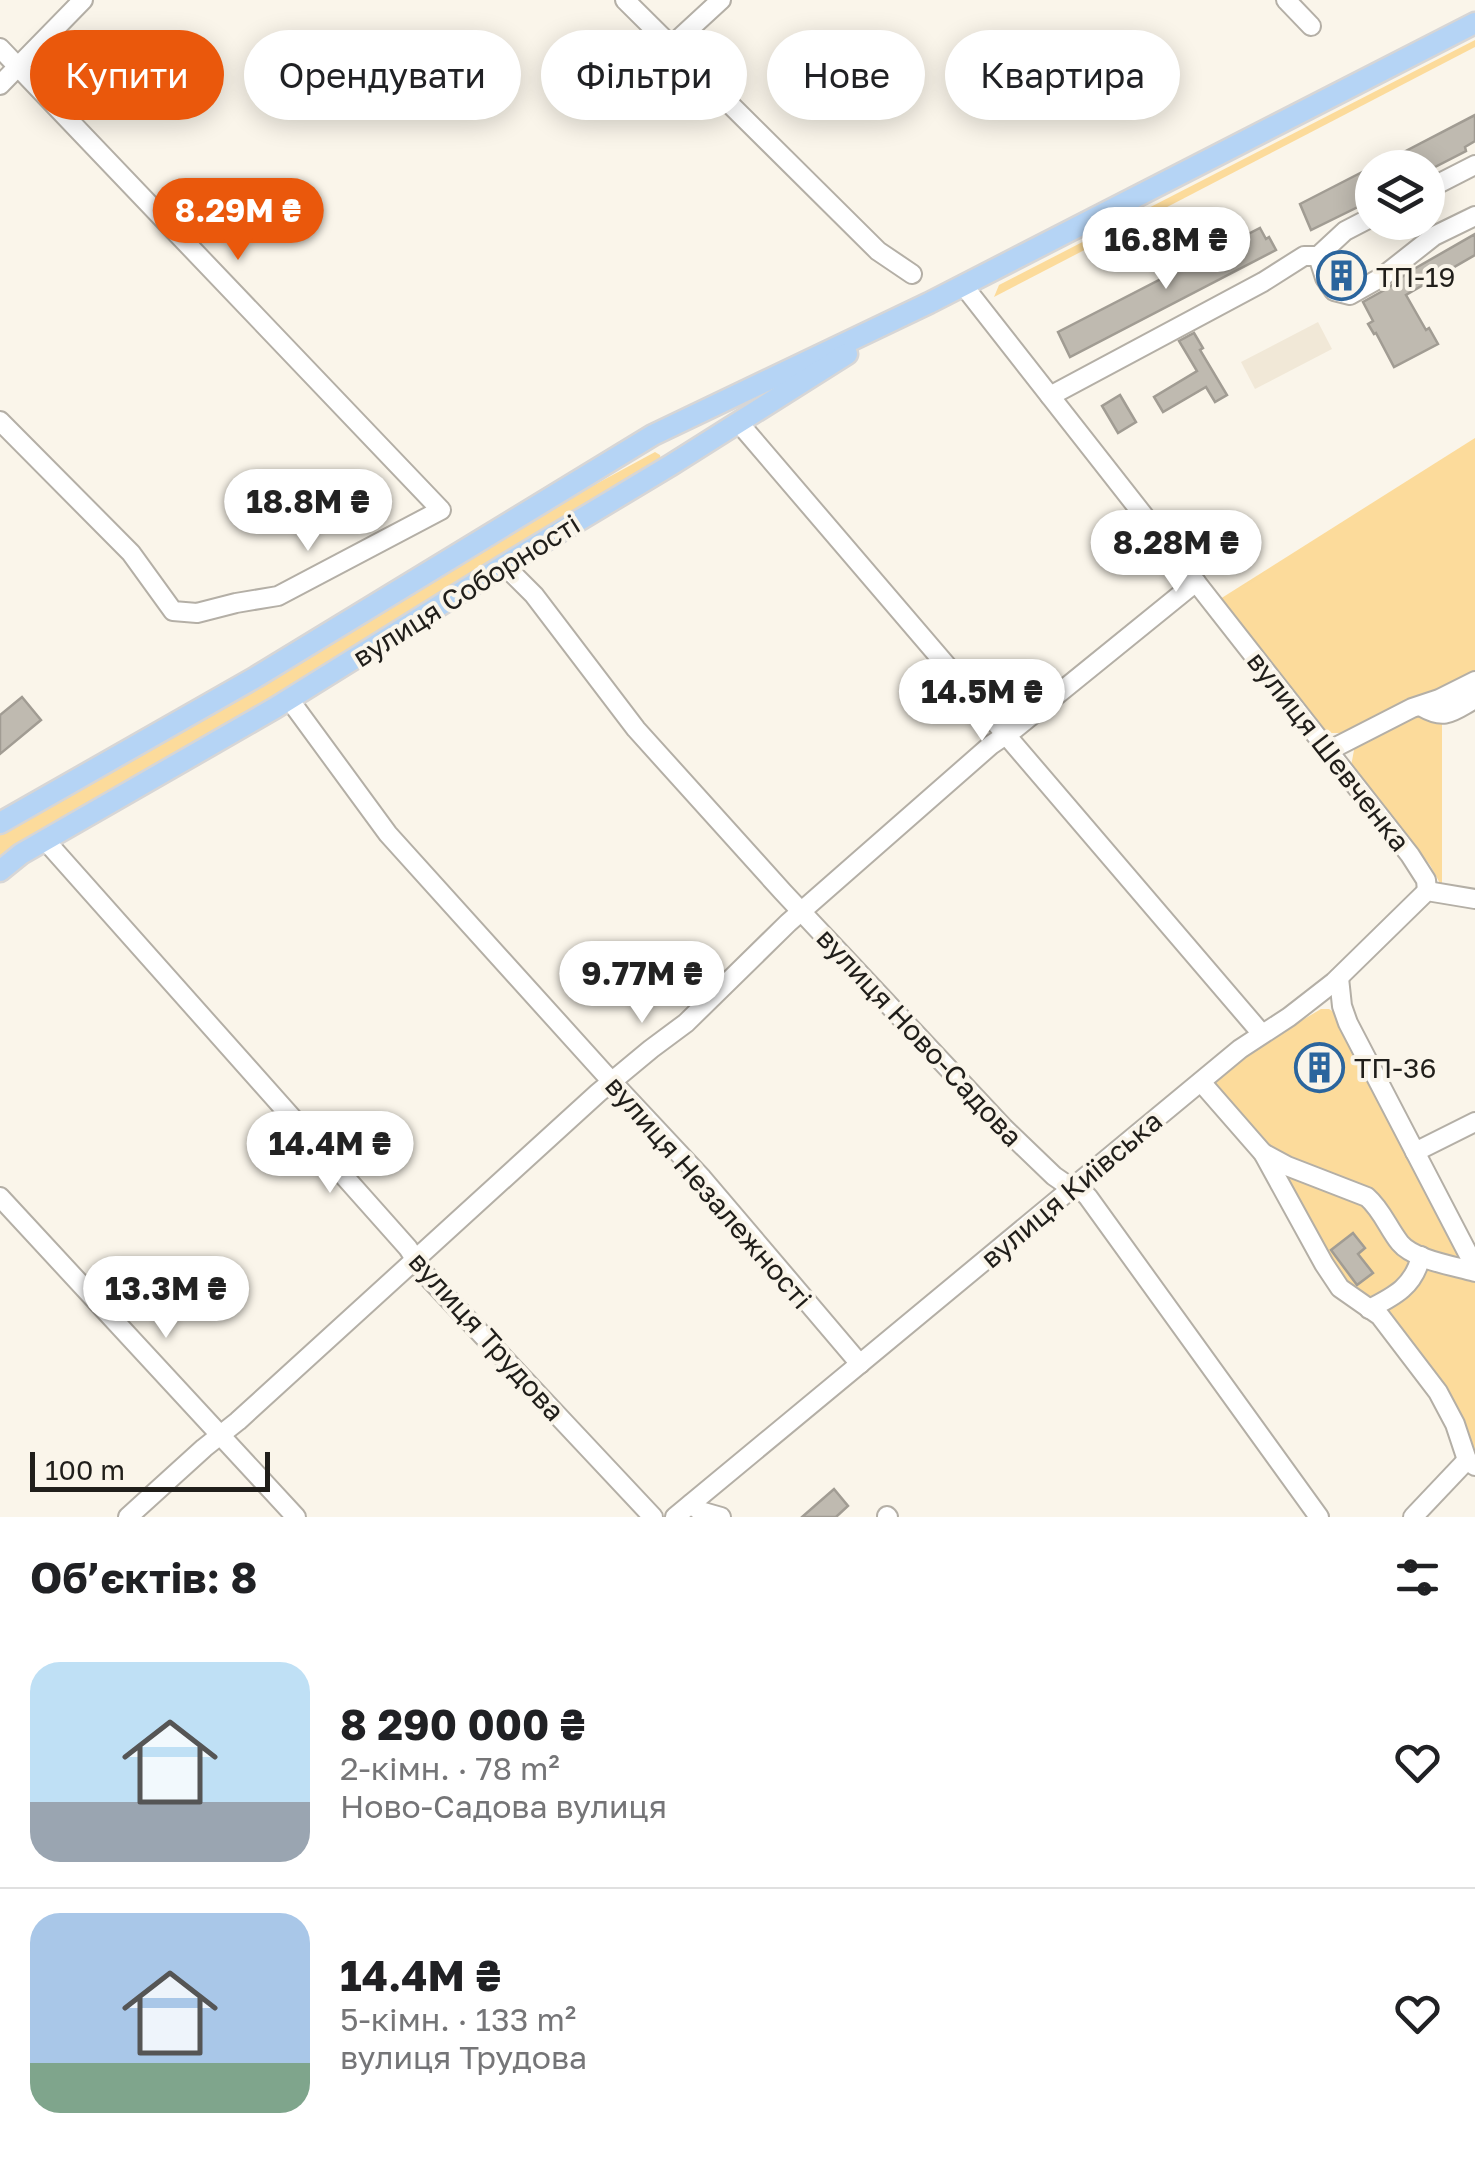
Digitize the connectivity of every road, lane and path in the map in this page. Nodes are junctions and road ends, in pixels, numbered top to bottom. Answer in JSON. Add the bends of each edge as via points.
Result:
{"nodes":[{"id":1,"x":83,"y":0,"type":"edge"},
{"id":2,"x":625,"y":0,"type":"edge"},
{"id":3,"x":722,"y":0,"type":"edge"},
{"id":4,"x":1286,"y":0,"type":"edge"},
{"id":5,"x":1475,"y":23,"type":"edge"},
{"id":6,"x":1311,"y":26,"type":"dead end"},
{"id":7,"x":655,"y":30,"type":"edge"},
{"id":8,"x":689,"y":30,"type":"edge"},
{"id":9,"x":0,"y":48,"type":"edge"},
{"id":10,"x":19,"y":67,"type":"junction"},
{"id":11,"x":0,"y":84,"type":"edge"},
{"id":12,"x":746,"y":120,"type":"edge"},
{"id":13,"x":1475,"y":164,"type":"edge"},
{"id":14,"x":1445,"y":180,"type":"edge"},
{"id":15,"x":1475,"y":216,"type":"edge"},
{"id":16,"x":1355,"y":226,"type":"edge"},
{"id":17,"x":1318,"y":256,"type":"junction"},
{"id":18,"x":912,"y":274,"type":"dead end"},
{"id":19,"x":963,"y":285,"type":"junction"},
{"id":20,"x":928,"y":302,"type":"junction"},
{"id":21,"x":1050,"y":396,"type":"junction"},
{"id":22,"x":0,"y":421,"type":"edge"},
{"id":23,"x":738,"y":423,"type":"junction"},
{"id":24,"x":504,"y":566,"type":"junction"},
{"id":25,"x":1196,"y":582,"type":"junction"},
{"id":26,"x":1475,"y":681,"type":"edge"},
{"id":27,"x":289,"y":699,"type":"junction"},
{"id":28,"x":1475,"y":699,"type":"edge"},
{"id":29,"x":1422,"y":706,"type":"junction"},
{"id":30,"x":1006,"y":735,"type":"junction"},
{"id":31,"x":1328,"y":751,"type":"junction"},
{"id":32,"x":0,"y":822,"type":"edge"},
{"id":33,"x":44,"y":840,"type":"junction"},
{"id":34,"x":0,"y":871,"type":"edge"},
{"id":35,"x":1427,"y":891,"type":"junction"},
{"id":36,"x":1475,"y":899,"type":"edge"},
{"id":37,"x":802,"y":912,"type":"junction"},
{"id":38,"x":1339,"y":978,"type":"junction"},
{"id":39,"x":1262,"y":1034,"type":"junction"},
{"id":40,"x":612,"y":1081,"type":"junction"},
{"id":41,"x":1200,"y":1082,"type":"junction"},
{"id":42,"x":1475,"y":1122,"type":"edge"},
{"id":43,"x":1415,"y":1152,"type":"junction"},
{"id":44,"x":1263,"y":1153,"type":"junction"},
{"id":45,"x":1074,"y":1187,"type":"junction"},
{"id":46,"x":0,"y":1197,"type":"edge"},
{"id":47,"x":1420,"y":1256,"type":"junction"},
{"id":48,"x":416,"y":1260,"type":"junction"},
{"id":49,"x":1475,"y":1270,"type":"edge"},
{"id":50,"x":1369,"y":1308,"type":"junction"},
{"id":51,"x":860,"y":1364,"type":"junction"},
{"id":52,"x":221,"y":1435,"type":"junction"},
{"id":53,"x":1471,"y":1463,"type":"edge"},
{"id":54,"x":692,"y":1504,"type":"junction"},
{"id":55,"x":128,"y":1517,"type":"edge"},
{"id":56,"x":296,"y":1517,"type":"edge"},
{"id":57,"x":653,"y":1517,"type":"edge"},
{"id":58,"x":675,"y":1517,"type":"edge"},
{"id":59,"x":721,"y":1517,"type":"edge"},
{"id":60,"x":1319,"y":1517,"type":"edge"},
{"id":61,"x":1412,"y":1517,"type":"edge"}],
"edges":[{"from":1,"to":10,"type":"street"},
{"from":2,"to":7,"type":"street"},
{"from":3,"to":8,"type":"street"},
{"from":4,"to":6,"type":"street"},
{"from":5,"to":19,"type":"main road","name":"вулиця Соборності"},
{"from":9,"to":10,"type":"street"},
{"from":10,"to":11,"type":"street"},
{"from":10,"to":22,"type":"street","via":[[441,510],[278,596],[197,613],[173,611],[131,553]]},
{"from":12,"to":18,"type":"street","via":[[878,251]]},
{"from":13,"to":14,"type":"street"},
{"from":15,"to":17,"type":"street","via":[[1350,294],[1334,291]]},
{"from":16,"to":17,"type":"street"},
{"from":17,"to":21,"type":"street","via":[[1304,256]]},
{"from":19,"to":20,"type":"main road","name":"вулиця Соборності"},
{"from":19,"to":21,"type":"street","name":"вулиця Шевченка"},
{"from":20,"to":23,"type":"main road","name":"вулиця Соборності"},
{"from":20,"to":32,"type":"main road","name":"вулиця Соборності","via":[[653,435],[256,677]]},
{"from":21,"to":25,"type":"street","name":"вулиця Шевченка"},
{"from":23,"to":24,"type":"main road","name":"вулиця Соборності"},
{"from":23,"to":30,"type":"street"},
{"from":24,"to":27,"type":"main road","name":"вулиця Соборності"},
{"from":24,"to":37,"type":"street","name":"вулиця Ново-Садова","via":[[534,595],[636,729]]},
{"from":25,"to":30,"type":"street"},
{"from":25,"to":31,"type":"street","name":"вулиця Шевченка"},
{"from":26,"to":29,"type":"street"},
{"from":27,"to":33,"type":"main road","name":"вулиця Соборності"},
{"from":27,"to":40,"type":"street","name":"вулиця Незалежності","via":[[388,834]]},
{"from":28,"to":29,"type":"street","via":[[1443,716]]},
{"from":29,"to":31,"type":"street"},
{"from":30,"to":37,"type":"street"},
{"from":30,"to":39,"type":"street"},
{"from":31,"to":35,"type":"street","name":"вулиця Шевченка","via":[[1420,869]]},
{"from":33,"to":34,"type":"main road","name":"вулиця Соборності"},
{"from":33,"to":48,"type":"street","name":"вулиця Трудова"},
{"from":35,"to":36,"type":"street"},
{"from":35,"to":38,"type":"street","name":"вулиця Київська"},
{"from":37,"to":40,"type":"street","via":[[686,1022]]},
{"from":37,"to":45,"type":"street","name":"вулиця Ново-Садова","via":[[1004,1128]]},
{"from":38,"to":39,"type":"street","name":"вулиця Київська"},
{"from":38,"to":43,"type":"street","via":[[1348,1023]]},
{"from":39,"to":41,"type":"street","name":"вулиця Київська"},
{"from":40,"to":48,"type":"street"},
{"from":40,"to":51,"type":"street","name":"вулиця Незалежності"},
{"from":41,"to":44,"type":"street"},
{"from":41,"to":45,"type":"street","name":"вулиця Київська"},
{"from":42,"to":43,"type":"street"},
{"from":43,"to":49,"type":"street"},
{"from":44,"to":47,"type":"street","via":[[1367,1198],[1404,1248]]},
{"from":44,"to":50,"type":"street","via":[[1340,1288]]},
{"from":45,"to":51,"type":"street","name":"вулиця Київська"},
{"from":45,"to":60,"type":"street","name":"вулиця Ново-Садова","via":[[1088,1197]]},
{"from":46,"to":52,"type":"street"},
{"from":47,"to":49,"type":"street"},
{"from":47,"to":50,"type":"street","via":[[1403,1290]]},
{"from":48,"to":52,"type":"street"},
{"from":48,"to":57,"type":"street","name":"вулиця Трудова"},
{"from":50,"to":53,"type":"street","via":[[1438,1392]]},
{"from":51,"to":54,"type":"street","name":"вулиця Київська"},
{"from":52,"to":55,"type":"street"},
{"from":52,"to":56,"type":"street"},
{"from":53,"to":61,"type":"street"},
{"from":54,"to":58,"type":"street","name":"вулиця Київська"},
{"from":54,"to":59,"type":"street"}]}
